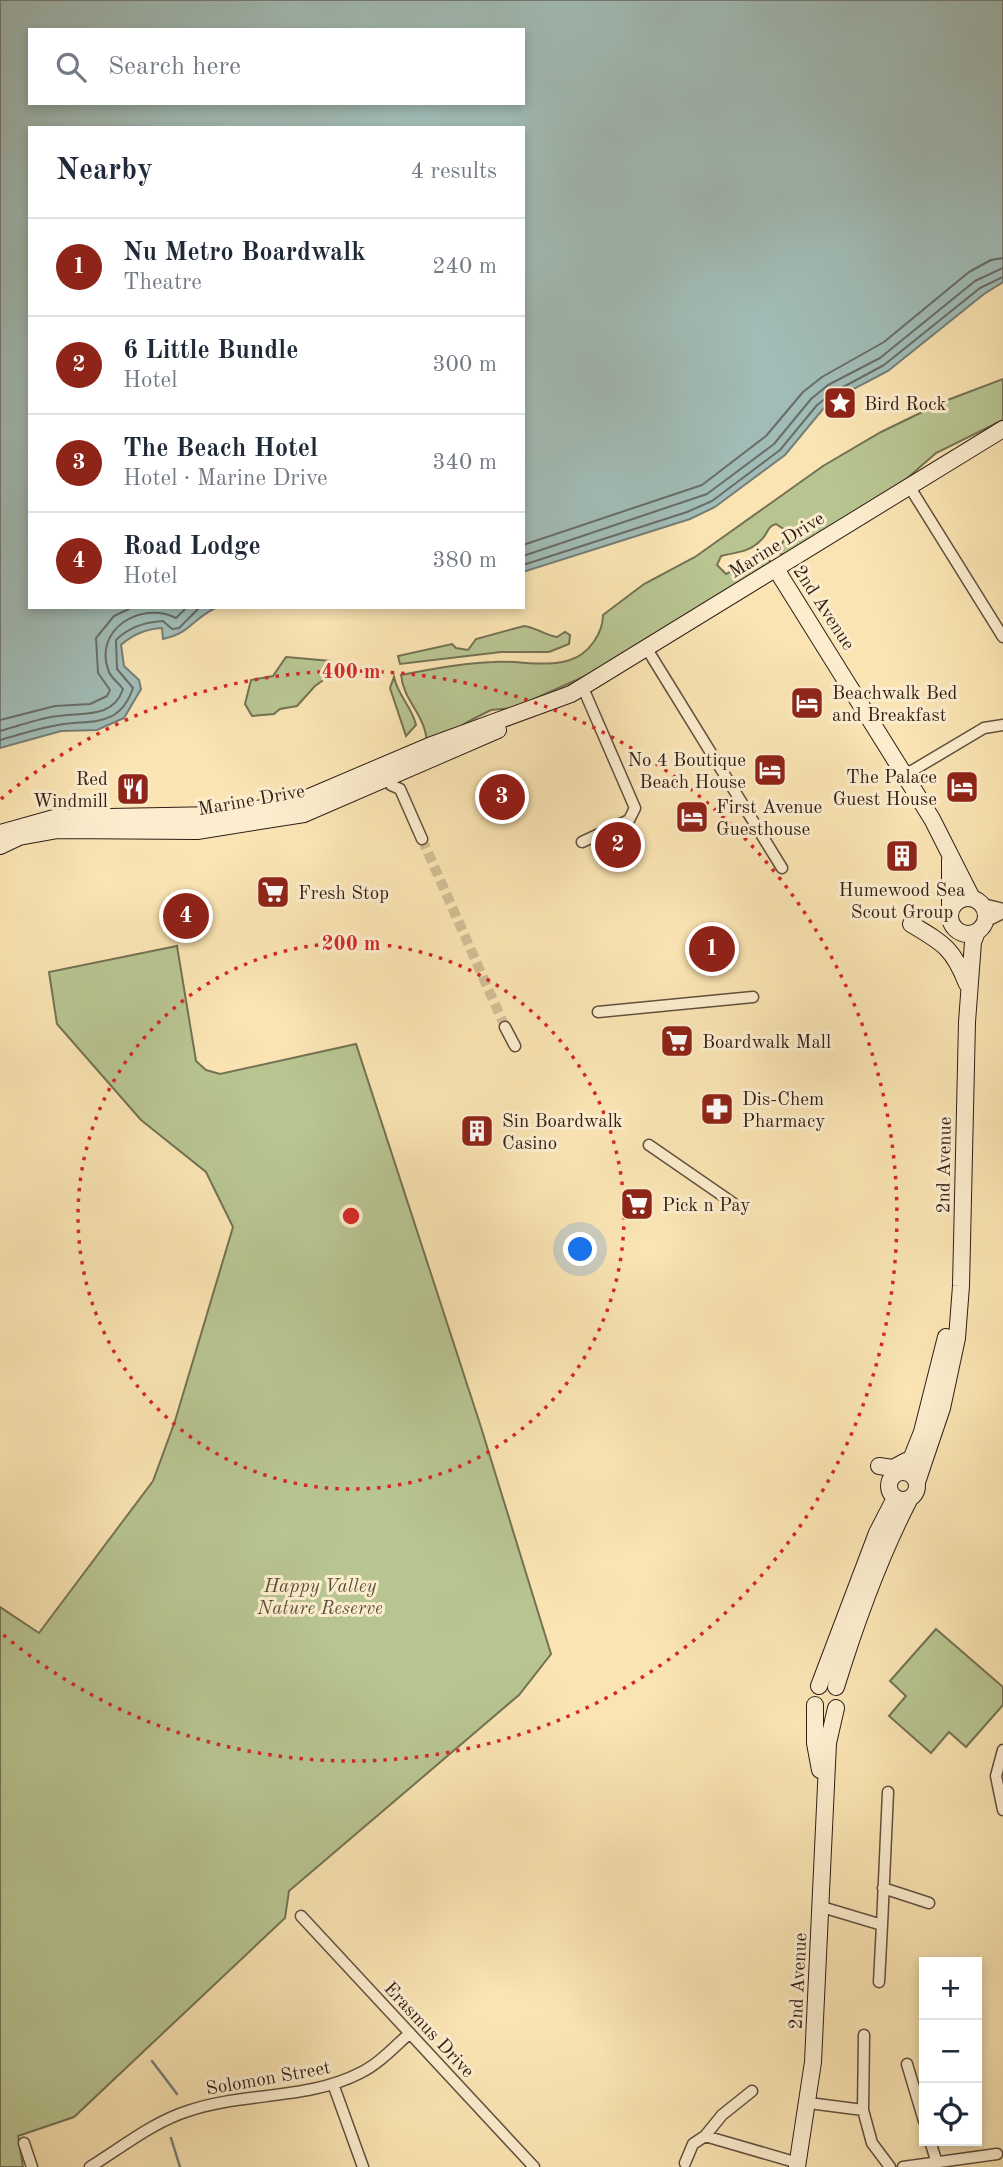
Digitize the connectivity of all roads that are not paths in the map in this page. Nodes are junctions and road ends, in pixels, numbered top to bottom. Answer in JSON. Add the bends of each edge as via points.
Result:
{"nodes":[{"id":1,"x":1003,"y":429,"type":"edge"},
{"id":2,"x":909,"y":486,"type":"junction"},
{"id":3,"x":776,"y":569,"type":"junction"},
{"id":4,"x":1003,"y":637,"type":"edge"},
{"id":5,"x":647,"y":649,"type":"junction"},
{"id":6,"x":577,"y":691,"type":"junction"},
{"id":7,"x":1003,"y":724,"type":"edge"},
{"id":8,"x":905,"y":775,"type":"junction"},
{"id":9,"x":388,"y":780,"type":"junction"},
{"id":10,"x":0,"y":833,"type":"edge"},
{"id":11,"x":422,"y":839,"type":"tunnel mouth"},
{"id":12,"x":582,"y":842,"type":"dead end"},
{"id":13,"x":0,"y":846,"type":"edge"},
{"id":14,"x":948,"y":848,"type":"junction"},
{"id":15,"x":782,"y":868,"type":"dead end"},
{"id":16,"x":977,"y":901,"type":"junction"},
{"id":17,"x":950,"y":911,"type":"junction"},
{"id":18,"x":1003,"y":911,"type":"edge"},
{"id":19,"x":911,"y":924,"type":"dead end"},
{"id":20,"x":974,"y":929,"type":"junction"},
{"id":21,"x":969,"y":985,"type":"junction"},
{"id":22,"x":753,"y":997,"type":"dead end"},
{"id":23,"x":598,"y":1012,"type":"dead end"},
{"id":24,"x":505,"y":1027,"type":"tunnel mouth"},
{"id":25,"x":515,"y":1046,"type":"dead end"},
{"id":26,"x":649,"y":1145,"type":"dead end"},
{"id":27,"x":733,"y":1203,"type":"dead end"},
{"id":28,"x":948,"y":1355,"type":"junction"},
{"id":29,"x":922,"y":1432,"type":"junction"},
{"id":30,"x":879,"y":1466,"type":"dead end"},
{"id":31,"x":907,"y":1487,"type":"junction"},
{"id":32,"x":819,"y":1686,"type":"junction"},
{"id":33,"x":836,"y":1687,"type":"junction"},
{"id":34,"x":815,"y":1705,"type":"junction"},
{"id":35,"x":836,"y":1708,"type":"junction"},
{"id":36,"x":1003,"y":1750,"type":"edge"},
{"id":37,"x":888,"y":1793,"type":"dead end"},
{"id":38,"x":825,"y":1796,"type":"junction"},
{"id":39,"x":1003,"y":1810,"type":"edge"},
{"id":40,"x":883,"y":1888,"type":"junction"},
{"id":41,"x":929,"y":1903,"type":"dead end"},
{"id":42,"x":822,"y":1907,"type":"junction"},
{"id":43,"x":301,"y":1916,"type":"dead end"},
{"id":44,"x":882,"y":1925,"type":"junction"},
{"id":45,"x":879,"y":1982,"type":"dead end"},
{"id":46,"x":410,"y":2033,"type":"junction"},
{"id":47,"x":864,"y":2035,"type":"dead end"},
{"id":48,"x":907,"y":2064,"type":"dead end"},
{"id":49,"x":333,"y":2084,"type":"junction"},
{"id":50,"x":752,"y":2091,"type":"dead end"},
{"id":51,"x":808,"y":2104,"type":"junction"},
{"id":52,"x":919,"y":2104,"type":"edge"},
{"id":53,"x":863,"y":2110,"type":"junction"},
{"id":54,"x":705,"y":2136,"type":"junction"},
{"id":55,"x":24,"y":2143,"type":"dead end"},
{"id":56,"x":932,"y":2146,"type":"edge"},
{"id":57,"x":997,"y":2154,"type":"dead end"},
{"id":58,"x":981,"y":2162,"type":"edge"},
{"id":59,"x":685,"y":2163,"type":"dead end"},
{"id":60,"x":937,"y":2163,"type":"junction"},
{"id":61,"x":798,"y":2165,"type":"edge"},
{"id":62,"x":530,"y":2166,"type":"edge"},
{"id":63,"x":32,"y":2167,"type":"edge"},
{"id":64,"x":90,"y":2167,"type":"edge"},
{"id":65,"x":363,"y":2167,"type":"edge"},
{"id":66,"x":890,"y":2167,"type":"edge"},
{"id":67,"x":903,"y":2167,"type":"edge"}],
"edges":[{"from":1,"to":2,"type":"street","name":"Marine Drive"},
{"from":2,"to":3,"type":"street","name":"Marine Drive"},
{"from":2,"to":4,"type":"street"},
{"from":3,"to":5,"type":"street","name":"Marine Drive"},
{"from":3,"to":8,"type":"street","name":"2nd Avenue"},
{"from":5,"to":6,"type":"street","name":"Marine Drive"},
{"from":5,"to":15,"type":"street"},
{"from":6,"to":9,"type":"street","name":"Marine Drive"},
{"from":6,"to":10,"type":"street","name":"Marine Drive","via":[[295,803],[219,815],[54,818]]},
{"from":6,"to":12,"type":"street","via":[[635,808],[629,821]]},
{"from":7,"to":8,"type":"street","via":[[984,728]]},
{"from":8,"to":14,"type":"street","name":"2nd Avenue"},
{"from":9,"to":11,"type":"street","via":[[400,789]]},
{"from":9,"to":13,"type":"street","name":"Marine Drive","via":[[279,819],[197,831],[58,830],[19,837]]},
{"from":14,"to":16,"type":"street","name":"2nd Avenue"},
{"from":14,"to":17,"type":"street","name":"2nd Avenue"},
{"from":16,"to":17,"type":"street","via":[[956,901]]},
{"from":16,"to":18,"type":"street"},
{"from":16,"to":20,"type":"street","name":"2nd Avenue"},
{"from":17,"to":20,"type":"street","via":[[952,925]]},
{"from":18,"to":20,"type":"street"},
{"from":19,"to":21,"type":"street","via":[[954,954]]},
{"from":20,"to":21,"type":"street","name":"2nd Avenue"},
{"from":21,"to":28,"type":"street","name":"2nd Avenue","via":[[960,1266]]},
{"from":22,"to":23,"type":"street"},
{"from":24,"to":25,"type":"street"},
{"from":26,"to":27,"type":"street"},
{"from":28,"to":29,"type":"street","name":"2nd Avenue"},
{"from":28,"to":31,"type":"street","name":"2nd Avenue","via":[[942,1408]]},
{"from":29,"to":30,"type":"street","via":[[905,1461],[893,1468]]},
{"from":29,"to":31,"type":"street","name":"2nd Avenue"},
{"from":31,"to":32,"type":"street","name":"2nd Avenue","via":[[877,1533]]},
{"from":31,"to":33,"type":"street","name":"2nd Avenue"},
{"from":32,"to":33,"type":"street"},
{"from":32,"to":34,"type":"street","name":"2nd Avenue","via":[[813,1695]]},
{"from":33,"to":35,"type":"street","name":"2nd Avenue","via":[[841,1698]]},
{"from":34,"to":35,"type":"street","via":[[826,1712]]},
{"from":34,"to":38,"type":"street","name":"2nd Avenue","via":[[815,1743]]},
{"from":35,"to":38,"type":"street","name":"2nd Avenue","via":[[828,1743]]},
{"from":36,"to":39,"type":"street","via":[[996,1776]]},
{"from":37,"to":40,"type":"street"},
{"from":38,"to":42,"type":"street","name":"2nd Avenue"},
{"from":40,"to":41,"type":"street"},
{"from":40,"to":44,"type":"street"},
{"from":42,"to":44,"type":"street"},
{"from":42,"to":51,"type":"street","name":"2nd Avenue"},
{"from":43,"to":46,"type":"street","name":"Erasmus Drive"},
{"from":44,"to":45,"type":"street"},
{"from":46,"to":49,"type":"street","name":"Solomon Street","via":[[363,2072]]},
{"from":46,"to":62,"type":"street","name":"Erasmus Drive"},
{"from":47,"to":53,"type":"street"},
{"from":48,"to":52,"type":"street"},
{"from":49,"to":64,"type":"street","name":"Solomon Street","via":[[191,2110],[162,2122]]},
{"from":49,"to":65,"type":"street"},
{"from":50,"to":54,"type":"street"},
{"from":51,"to":53,"type":"street"},
{"from":51,"to":61,"type":"street","name":"2nd Avenue"},
{"from":53,"to":66,"type":"street","via":[[872,2143]]},
{"from":54,"to":59,"type":"street","via":[[693,2144]]},
{"from":54,"to":61,"type":"street"},
{"from":55,"to":63,"type":"street"},
{"from":56,"to":60,"type":"street"},
{"from":57,"to":58,"type":"street"},
{"from":58,"to":60,"type":"street"},
{"from":60,"to":67,"type":"street"}]}
